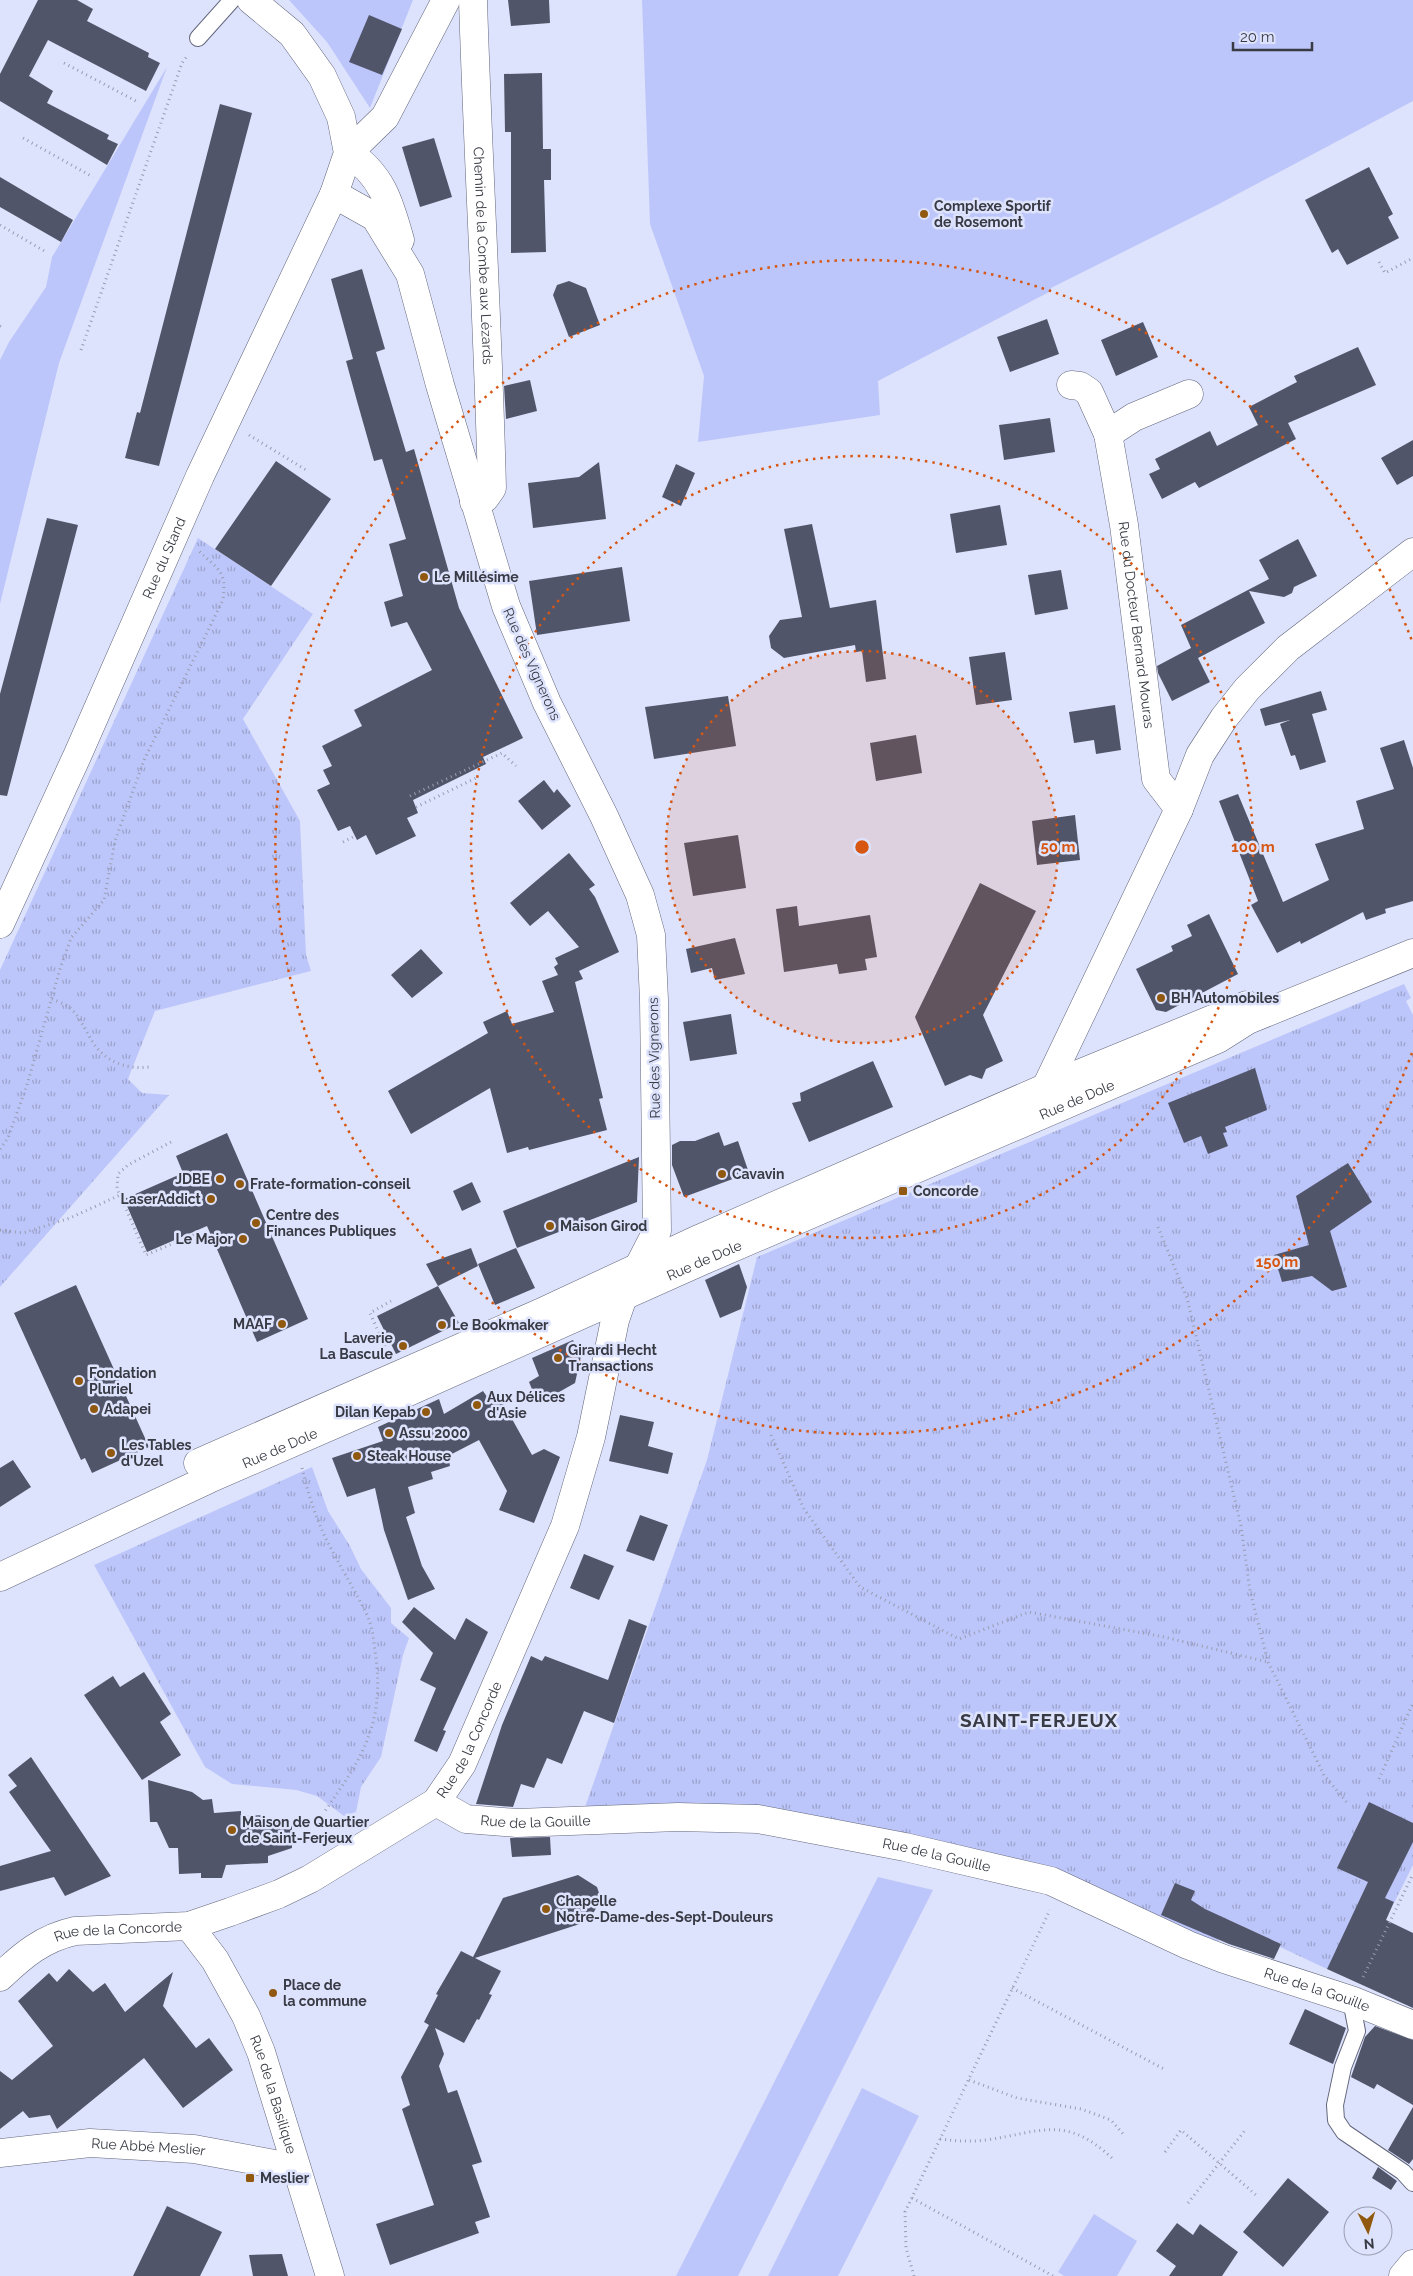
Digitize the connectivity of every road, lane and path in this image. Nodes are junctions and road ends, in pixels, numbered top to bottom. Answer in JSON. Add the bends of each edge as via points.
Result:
{"nodes":[{"id":1,"x":232,"y":0,"type":"edge"},
{"id":2,"x":251,"y":0,"type":"edge"},
{"id":3,"x":446,"y":0,"type":"edge"},
{"id":4,"x":473,"y":0,"type":"edge"},
{"id":5,"x":198,"y":38,"type":"joint"},
{"id":6,"x":64,"y":63,"type":"dead end"},
{"id":7,"x":136,"y":101,"type":"dead end"},
{"id":8,"x":23,"y":138,"type":"dead end"},
{"id":9,"x":348,"y":153,"type":"junction"},
{"id":10,"x":93,"y":177,"type":"dead end"},
{"id":11,"x":334,"y":194,"type":"junction"},
{"id":12,"x":0,"y":225,"type":"edge"},
{"id":13,"x":46,"y":252,"type":"dead end"},
{"id":14,"x":1413,"y":258,"type":"edge"},
{"id":15,"x":1379,"y":262,"type":"dead end"},
{"id":16,"x":410,"y":274,"type":"junction"},
{"id":17,"x":81,"y":350,"type":"dead end"},
{"id":18,"x":1071,"y":385,"type":"dead end"},
{"id":19,"x":1189,"y":394,"type":"dead end"},
{"id":20,"x":244,"y":432,"type":"dead end"},
{"id":21,"x":1108,"y":434,"type":"junction"},
{"id":22,"x":306,"y":470,"type":"dead end"},
{"id":23,"x":474,"y":502,"type":"junction"},
{"id":24,"x":196,"y":549,"type":"dead end"},
{"id":25,"x":1413,"y":552,"type":"edge"},
{"id":26,"x":516,"y":766,"type":"dead end"},
{"id":27,"x":476,"y":778,"type":"dead end"},
{"id":28,"x":410,"y":796,"type":"dead end"},
{"id":29,"x":416,"y":807,"type":"dead end"},
{"id":30,"x":1179,"y":809,"type":"junction"},
{"id":31,"x":355,"y":836,"type":"dead end"},
{"id":32,"x":343,"y":842,"type":"dead end"},
{"id":33,"x":0,"y":924,"type":"edge"},
{"id":34,"x":1413,"y":938,"type":"edge"},
{"id":35,"x":1413,"y":953,"type":"edge"},
{"id":36,"x":52,"y":998,"type":"junction"},
{"id":37,"x":149,"y":1067,"type":"dead end"},
{"id":38,"x":1047,"y":1087,"type":"junction"},
{"id":39,"x":982,"y":1140,"type":"junction"},
{"id":40,"x":171,"y":1142,"type":"dead end"},
{"id":41,"x":0,"y":1149,"type":"edge"},
{"id":42,"x":120,"y":1195,"type":"junction"},
{"id":43,"x":1158,"y":1227,"type":"dead end"},
{"id":44,"x":0,"y":1230,"type":"edge"},
{"id":45,"x":198,"y":1234,"type":"dead end"},
{"id":46,"x":638,"y":1267,"type":"junction"},
{"id":47,"x":623,"y":1297,"type":"junction"},
{"id":48,"x":391,"y":1301,"type":"dead end"},
{"id":49,"x":382,"y":1340,"type":"dead end"},
{"id":50,"x":354,"y":1394,"type":"junction"},
{"id":51,"x":386,"y":1402,"type":"junction"},
{"id":52,"x":331,"y":1426,"type":"junction"},
{"id":53,"x":771,"y":1435,"type":"dead end"},
{"id":54,"x":302,"y":1466,"type":"dead end"},
{"id":55,"x":0,"y":1556,"type":"edge"},
{"id":56,"x":0,"y":1577,"type":"edge"},
{"id":57,"x":1268,"y":1662,"type":"junction"},
{"id":58,"x":1413,"y":1703,"type":"edge"},
{"id":59,"x":1379,"y":1779,"type":"dead end"},
{"id":60,"x":436,"y":1802,"type":"junction"},
{"id":61,"x":1350,"y":1805,"type":"dead end"},
{"id":62,"x":326,"y":1811,"type":"dead end"},
{"id":63,"x":1413,"y":1874,"type":"edge"},
{"id":64,"x":1050,"y":1910,"type":"dead end"},
{"id":65,"x":189,"y":1926,"type":"junction"},
{"id":66,"x":5,"y":1962,"type":"edge"},
{"id":67,"x":1012,"y":1988,"type":"junction"},
{"id":68,"x":1351,"y":2000,"type":"junction"},
{"id":69,"x":1413,"y":2025,"type":"edge"},
{"id":70,"x":1164,"y":2069,"type":"dead end"},
{"id":71,"x":969,"y":2080,"type":"junction"},
{"id":72,"x":1246,"y":2129,"type":"dead end"},
{"id":73,"x":1126,"y":2136,"type":"dead end"},
{"id":74,"x":940,"y":2139,"type":"junction"},
{"id":75,"x":1165,"y":2152,"type":"dead end"},
{"id":76,"x":0,"y":2153,"type":"edge"},
{"id":77,"x":1113,"y":2159,"type":"dead end"},
{"id":78,"x":1220,"y":2164,"type":"junction"},
{"id":79,"x":296,"y":2168,"type":"junction"},
{"id":80,"x":1413,"y":2183,"type":"edge"},
{"id":81,"x":1256,"y":2195,"type":"dead end"},
{"id":82,"x":912,"y":2198,"type":"junction"},
{"id":83,"x":1188,"y":2203,"type":"dead end"},
{"id":84,"x":1413,"y":2264,"type":"edge"},
{"id":85,"x":330,"y":2276,"type":"edge"},
{"id":86,"x":914,"y":2276,"type":"edge"},
{"id":87,"x":1052,"y":2276,"type":"edge"},
{"id":88,"x":1403,"y":2276,"type":"edge"}],
"edges":[{"from":1,"to":5,"type":"lane"},
{"from":2,"to":9,"type":"street","via":[[292,34],[322,76],[341,117]]},
{"from":3,"to":9,"type":"street","via":[[385,117]]},
{"from":4,"to":23,"type":"street","name":"Chemin de la Combe aux Lézards","via":[[492,488],[485,498]]},
{"from":5,"to":17,"type":"path","via":[[182,63]]},
{"from":6,"to":7,"type":"path"},
{"from":8,"to":10,"type":"path"},
{"from":9,"to":11,"type":"street"},
{"from":9,"to":16,"type":"street","via":[[372,173],[389,199]]},
{"from":11,"to":16,"type":"street","name":"Rue des Vignerons","via":[[376,217]]},
{"from":11,"to":33,"type":"street","name":"Rue du Stand","via":[[197,482]]},
{"from":12,"to":13,"type":"path"},
{"from":14,"to":15,"type":"path","via":[[1385,273]]},
{"from":16,"to":23,"type":"street","name":"Rue des Vignerons"},
{"from":18,"to":21,"type":"street","name":"Rue du Docteur Bernard Mouras","via":[[1089,392]]},
{"from":19,"to":21,"type":"street","via":[[1134,417]]},
{"from":20,"to":22,"type":"path"},
{"from":21,"to":30,"type":"street","name":"Rue du Docteur Bernard Mouras","via":[[1125,535],[1156,779]]},
{"from":23,"to":46,"type":"street","name":"Rue des Vignerons","via":[[515,630],[640,895],[651,935],[657,1231]]},
{"from":24,"to":36,"type":"path","via":[[220,571],[225,581],[223,600],[144,760],[115,841],[104,900],[71,938]]},
{"from":25,"to":30,"type":"street","via":[[1288,648],[1247,689],[1200,755]]},
{"from":26,"to":28,"type":"path","via":[[502,752]]},
{"from":27,"to":29,"type":"path"},
{"from":30,"to":38,"type":"street"},
{"from":31,"to":32,"type":"path"},
{"from":34,"to":38,"type":"street","name":"Rue de Dole"},
{"from":35,"to":39,"type":"street","name":"Rue de Dole","via":[[1248,1020],[1218,1039]]},
{"from":36,"to":37,"type":"path","via":[[69,1007],[81,1020],[105,1057],[125,1066]]},
{"from":36,"to":41,"type":"path","via":[[27,1085],[8,1138]]},
{"from":38,"to":39,"type":"street","via":[[1031,1110]]},
{"from":38,"to":46,"type":"street","name":"Rue de Dole"},
{"from":39,"to":47,"type":"street","name":"Rue de Dole"},
{"from":40,"to":42,"type":"path","via":[[128,1165],[118,1174]]},
{"from":42,"to":44,"type":"path","via":[[70,1218],[23,1233]]},
{"from":42,"to":45,"type":"path","via":[[146,1255]]},
{"from":43,"to":57,"type":"path","via":[[1187,1298],[1241,1526],[1250,1591]]},
{"from":46,"to":47,"type":"street","name":"Rue des Vignerons"},
{"from":46,"to":50,"type":"street","name":"Rue de Dole"},
{"from":47,"to":51,"type":"street","name":"Rue de Dole"},
{"from":47,"to":60,"type":"street","name":"Rue de la Concorde","via":[[592,1437],[565,1526],[462,1764]]},
{"from":48,"to":49,"type":"path","via":[[370,1313]]},
{"from":50,"to":51,"type":"lane"},
{"from":50,"to":52,"type":"lane"},
{"from":50,"to":55,"type":"street","name":"Rue de Dole"},
{"from":51,"to":52,"type":"street","name":"Rue de Dole"},
{"from":52,"to":56,"type":"street","name":"Rue de Dole"},
{"from":53,"to":57,"type":"path","via":[[804,1508],[860,1587],[958,1639],[1029,1612],[1164,1636]]},
{"from":54,"to":62,"type":"path","via":[[315,1515],[369,1619],[379,1684],[375,1714],[363,1752]]},
{"from":57,"to":61,"type":"path","via":[[1324,1774]]},
{"from":58,"to":59,"type":"path"},
{"from":60,"to":65,"type":"street","name":"Rue de la Concorde","via":[[310,1879]]},
{"from":60,"to":68,"type":"street","name":"Rue de la Gouille","via":[[466,1819],[517,1823],[678,1817],[758,1819],[905,1846],[1051,1882],[1188,1945]]},
{"from":63,"to":68,"type":"path"},
{"from":64,"to":67,"type":"path"},
{"from":65,"to":66,"type":"street","name":"Rue de la Concorde","via":[[75,1930],[45,1940]]},
{"from":65,"to":79,"type":"street","name":"Rue de la Basilique","via":[[215,1960],[246,2016],[261,2052]]},
{"from":67,"to":70,"type":"path"},
{"from":67,"to":71,"type":"path"},
{"from":68,"to":69,"type":"street","name":"Rue de la Gouille"},
{"from":68,"to":80,"type":"lane","via":[[1357,2031],[1343,2067],[1335,2105],[1336,2120],[1344,2132],[1403,2172]]},
{"from":71,"to":73,"type":"path","via":[[1017,2098],[1081,2109],[1111,2120]]},
{"from":71,"to":74,"type":"path"},
{"from":72,"to":78,"type":"path"},
{"from":74,"to":77,"type":"path","via":[[963,2142],[1041,2129],[1067,2130],[1097,2144]]},
{"from":74,"to":82,"type":"path"},
{"from":75,"to":78,"type":"path","via":[[1181,2130]]},
{"from":76,"to":79,"type":"street","name":"Rue Abbé Meslier","via":[[90,2143],[194,2149]]},
{"from":78,"to":81,"type":"path"},
{"from":78,"to":83,"type":"path"},
{"from":79,"to":85,"type":"street","name":"Rue de la Basilique"},
{"from":82,"to":86,"type":"path","via":[[905,2212],[906,2248]]},
{"from":82,"to":87,"type":"path"},
{"from":84,"to":88,"type":"street"}]}
